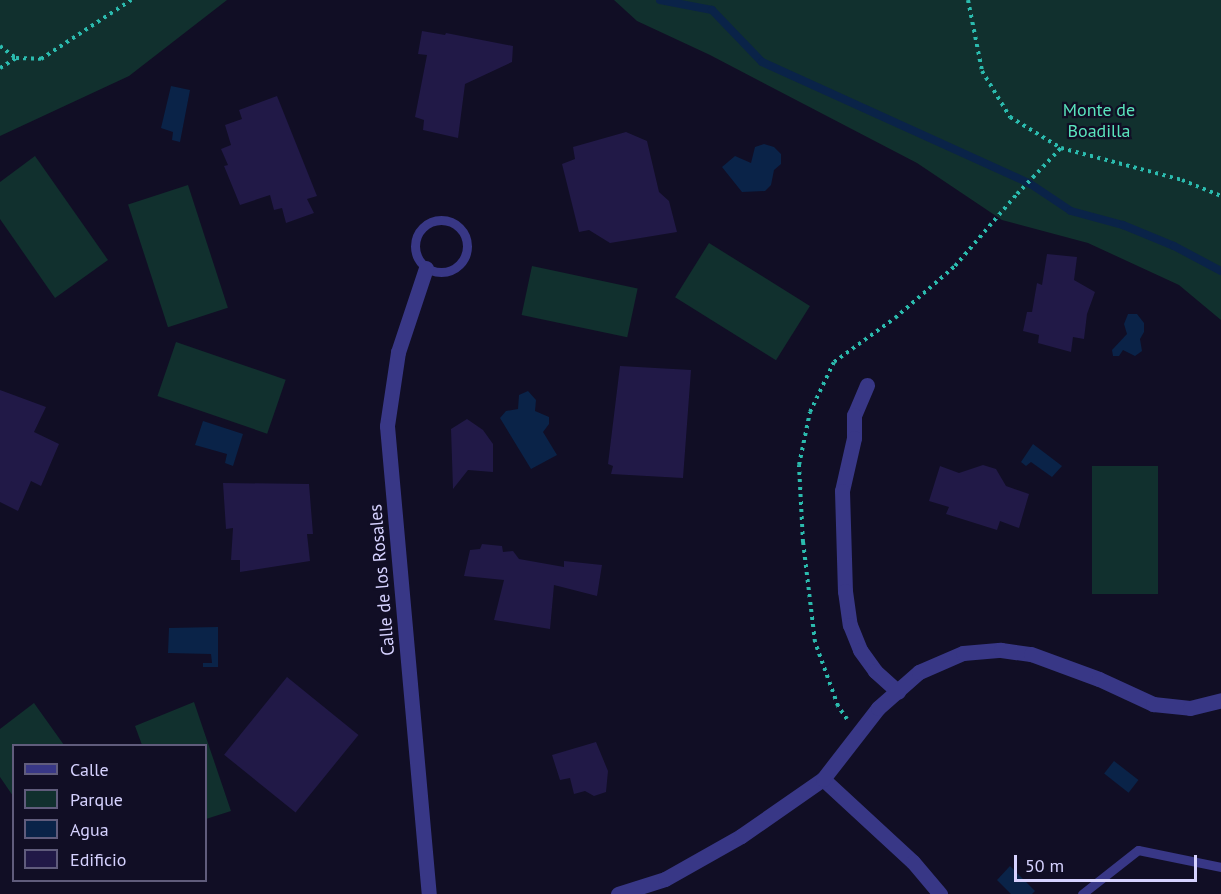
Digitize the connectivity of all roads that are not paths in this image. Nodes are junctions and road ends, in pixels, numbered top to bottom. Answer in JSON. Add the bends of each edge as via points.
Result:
{"nodes":[{"id":1,"x":426,"y":268,"type":"junction"},
{"id":2,"x":867,"y":385,"type":"dead end"},
{"id":3,"x":898,"y":692,"type":"junction"},
{"id":4,"x":1221,"y":700,"type":"edge"},
{"id":5,"x":823,"y":779,"type":"junction"},
{"id":6,"x":1221,"y":867,"type":"edge"},
{"id":7,"x":429,"y":894,"type":"edge"},
{"id":8,"x":618,"y":894,"type":"edge"},
{"id":9,"x":940,"y":894,"type":"edge"},
{"id":10,"x":1082,"y":894,"type":"edge"}],
"edges":[{"from":1,"to":1,"type":"lane","via":[[442,272],[460,263],[467,247],[456,225],[435,221],[419,233],[415,247]]},
{"from":1,"to":7,"type":"street","name":"Calle de los Rosales","via":[[398,352],[387,426]]},
{"from":2,"to":3,"type":"street","via":[[854,415],[854,438],[842,491],[846,591],[850,626],[860,650]]},
{"from":3,"to":4,"type":"street","via":[[919,672],[963,653],[1001,650],[1031,654],[1153,704],[1190,708]]},
{"from":3,"to":5,"type":"street","via":[[878,708]]},
{"from":5,"to":8,"type":"street","via":[[741,836],[665,879]]},
{"from":5,"to":9,"type":"street","via":[[913,862]]},
{"from":6,"to":10,"type":"lane","via":[[1138,850]]}]}
